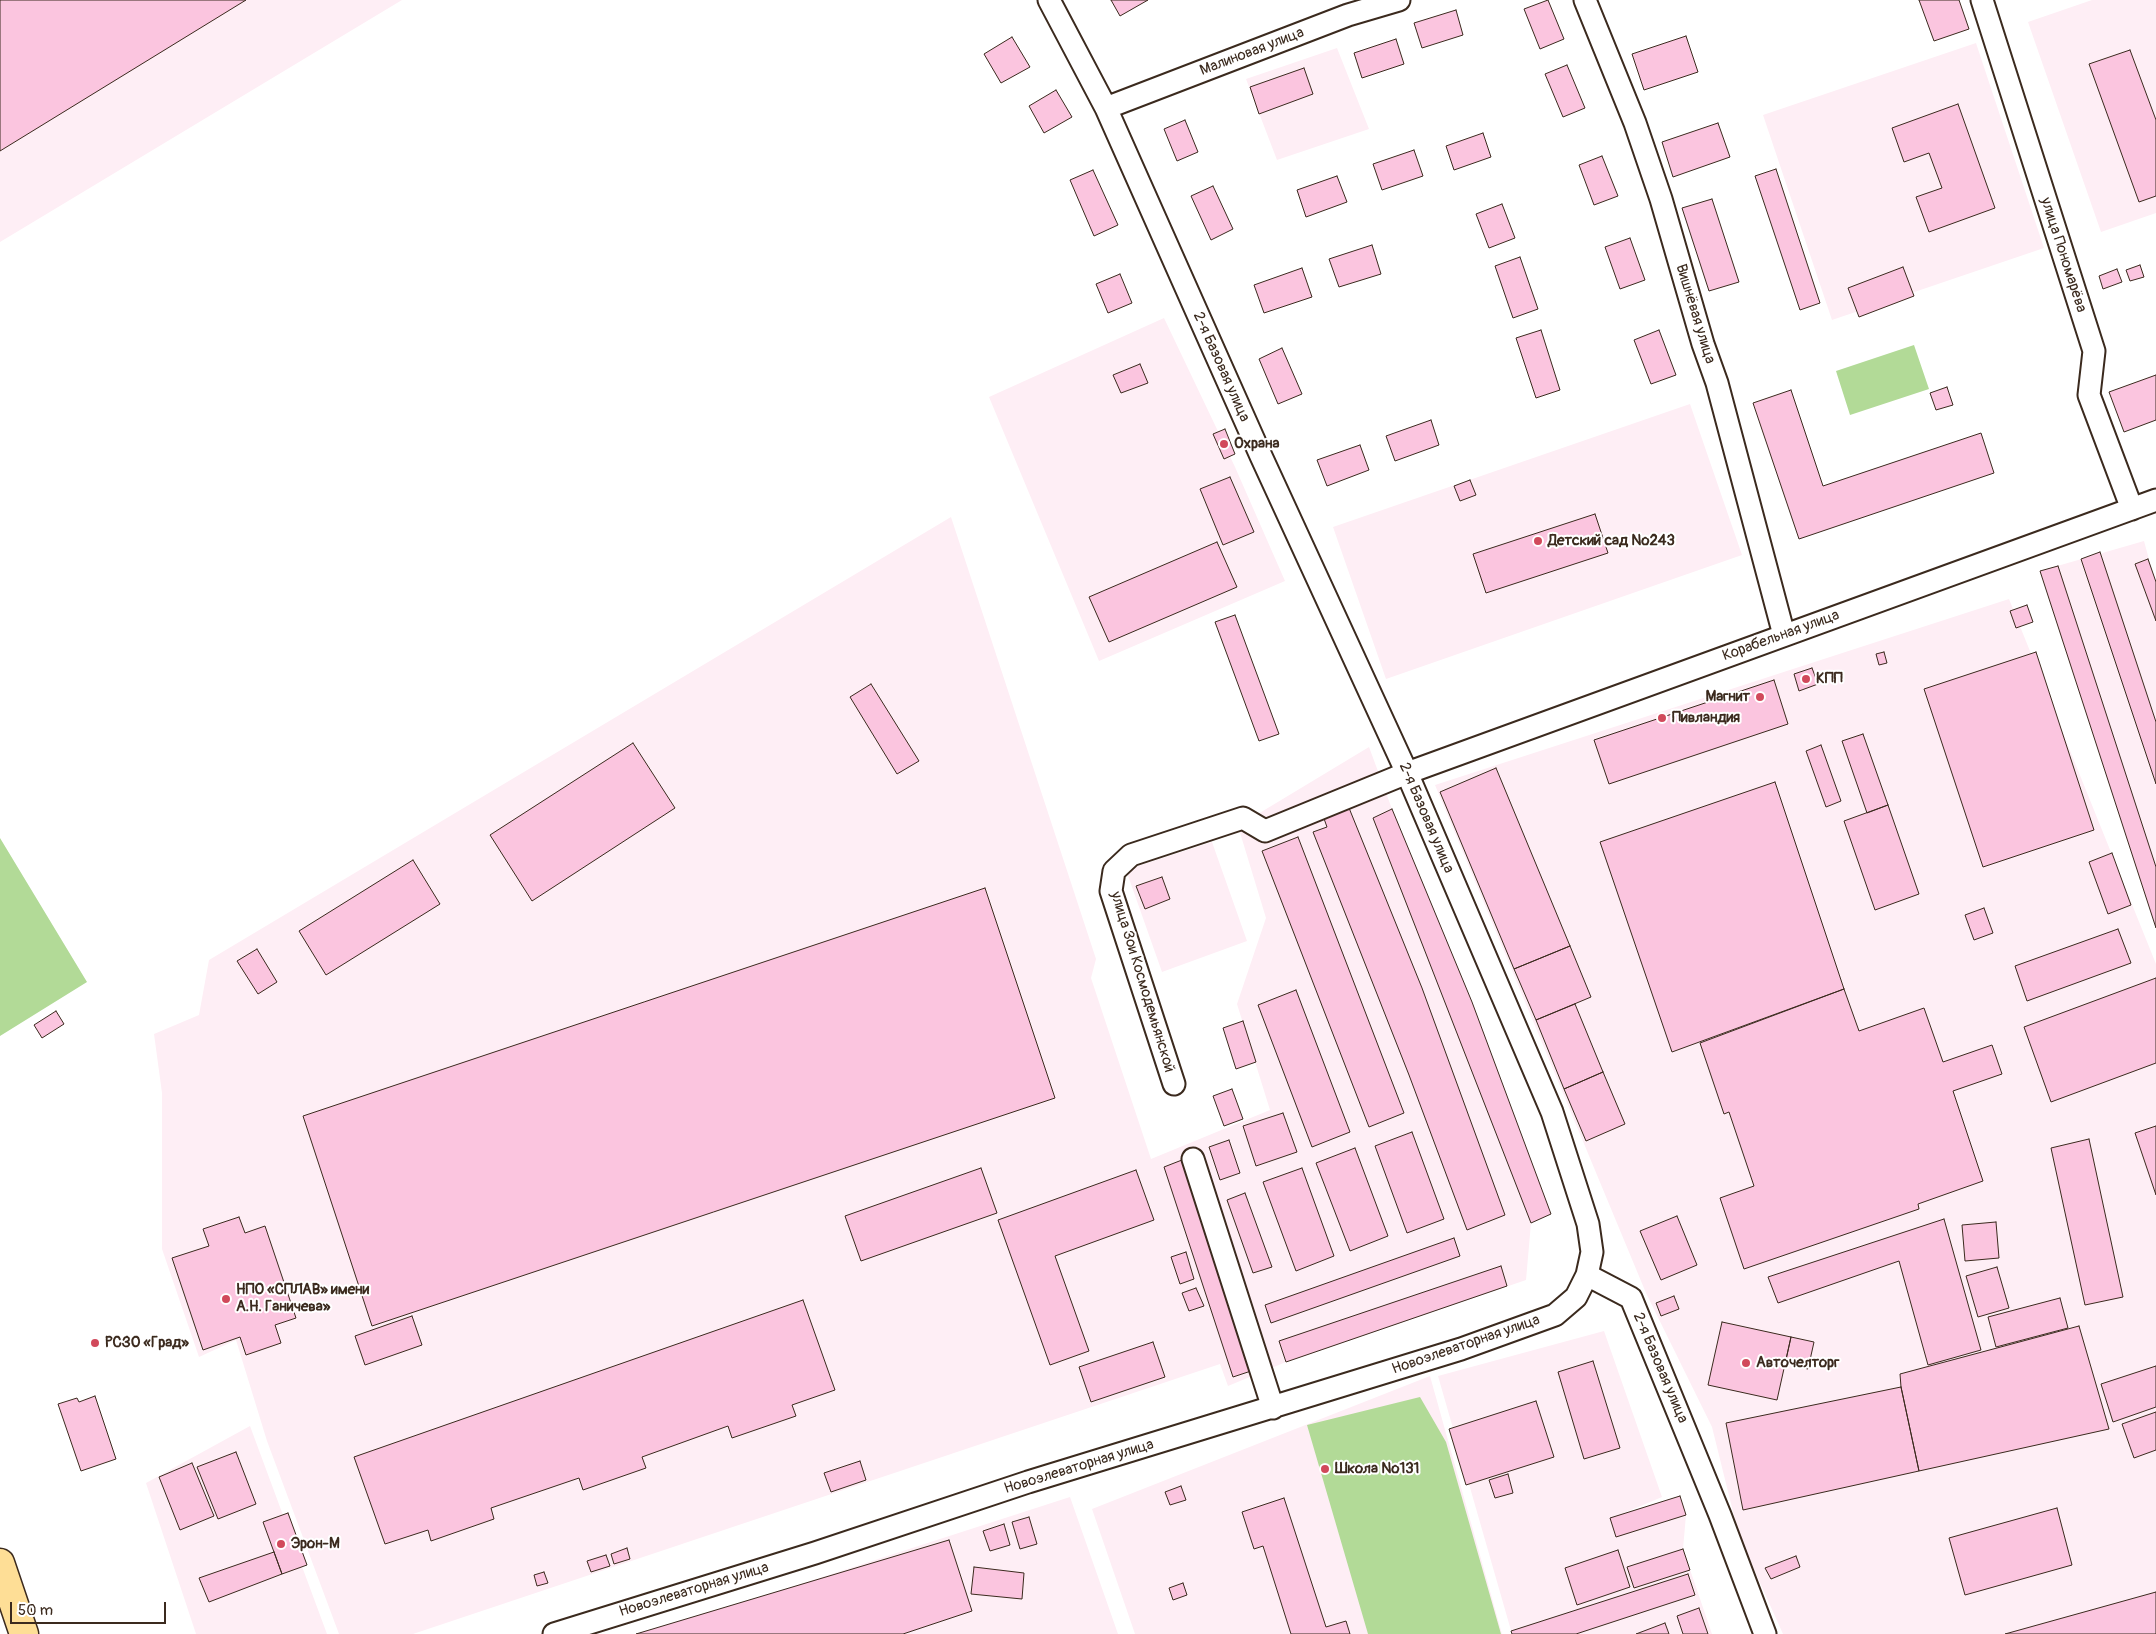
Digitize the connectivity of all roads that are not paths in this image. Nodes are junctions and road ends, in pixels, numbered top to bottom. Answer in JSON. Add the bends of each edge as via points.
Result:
{"nodes":[{"id":1,"x":1049,"y":0,"type":"edge"},
{"id":2,"x":1399,"y":0,"type":"edge"},
{"id":3,"x":1585,"y":0,"type":"edge"},
{"id":4,"x":1982,"y":0,"type":"edge"},
{"id":5,"x":1344,"y":7,"type":"edge"},
{"id":6,"x":1106,"y":108,"type":"junction"},
{"id":7,"x":2149,"y":507,"type":"edge"},
{"id":8,"x":1784,"y":636,"type":"junction"},
{"id":9,"x":1407,"y":773,"type":"junction"},
{"id":10,"x":1174,"y":1084,"type":"dead end"},
{"id":11,"x":1193,"y":1159,"type":"dead end"},
{"id":12,"x":1587,"y":1275,"type":"junction"},
{"id":13,"x":1273,"y":1408,"type":"junction"},
{"id":14,"x":0,"y":1563,"type":"edge"},
{"id":15,"x":24,"y":1634,"type":"edge"},
{"id":16,"x":554,"y":1634,"type":"edge"},
{"id":17,"x":1765,"y":1634,"type":"edge"}],
"edges":[{"from":1,"to":6,"type":"street","name":"2-я Базовая улица"},
{"from":2,"to":5,"type":"street","name":"Малиновая улица"},
{"from":3,"to":8,"type":"street","name":"Вишнёвая улица","via":[[1635,123],[1661,199],[1716,383]]},
{"from":4,"to":7,"type":"street","name":"улица Пономарёва","via":[[2094,351],[2089,395]]},
{"from":5,"to":6,"type":"street","name":"Малиновая улица"},
{"from":6,"to":9,"type":"street","name":"2-я Базовая улица","via":[[1257,448]]},
{"from":7,"to":8,"type":"street","name":"Корабельная улица"},
{"from":8,"to":9,"type":"street","name":"Корабельная улица"},
{"from":9,"to":10,"type":"street","name":"улица Зои Космодемьянской","via":[[1265,831],[1243,818],[1131,855],[1114,871],[1111,891]]},
{"from":9,"to":12,"type":"street","name":"2-я Базовая улица","via":[[1552,1112],[1588,1224],[1592,1252]]},
{"from":11,"to":13,"type":"street"},
{"from":12,"to":13,"type":"street","name":"Новоэлеваторная улица","via":[[1576,1298],[1555,1315],[1461,1349]]},
{"from":12,"to":17,"type":"street","name":"2-я Базовая улица","via":[[1630,1298],[1717,1506]]},
{"from":13,"to":16,"type":"street","name":"Новоэлеваторная улица","via":[[1028,1482]]},
{"from":14,"to":15,"type":"main road"}]}
